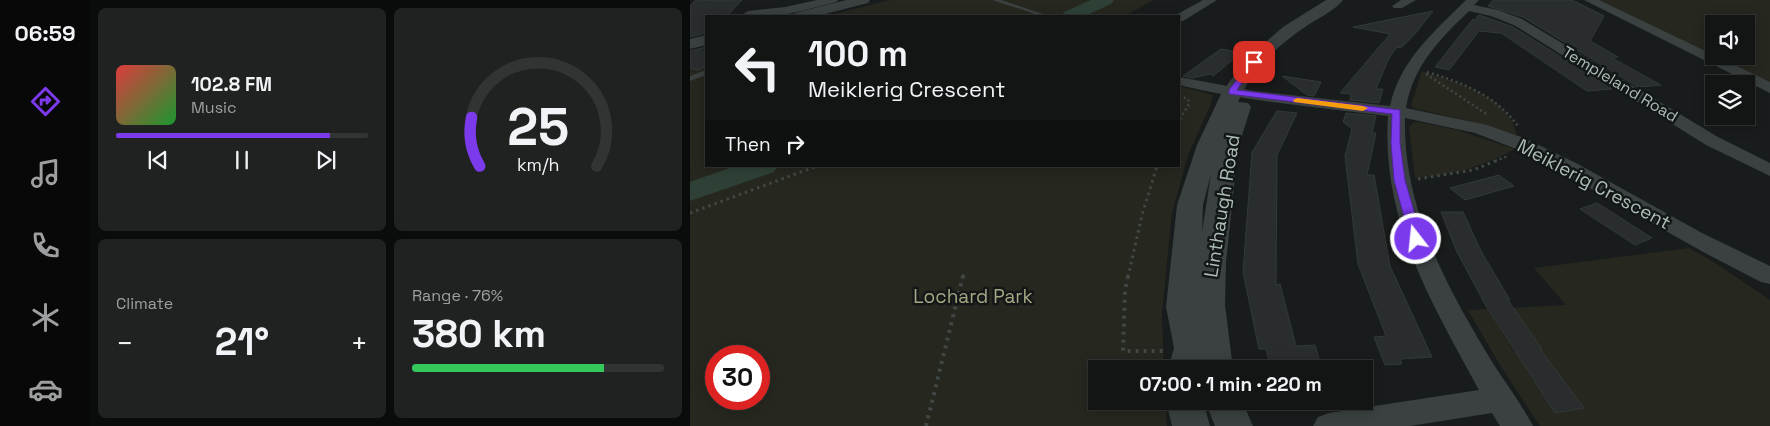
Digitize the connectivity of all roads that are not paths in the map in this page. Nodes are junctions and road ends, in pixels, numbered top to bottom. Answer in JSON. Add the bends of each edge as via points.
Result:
{"nodes":[{"id":1,"x":762,"y":0,"type":"edge"},
{"id":2,"x":832,"y":0,"type":"edge"},
{"id":3,"x":863,"y":0,"type":"edge"},
{"id":4,"x":878,"y":0,"type":"edge"},
{"id":5,"x":995,"y":0,"type":"edge"},
{"id":6,"x":1211,"y":0,"type":"edge"},
{"id":7,"x":1336,"y":0,"type":"edge"},
{"id":8,"x":1348,"y":0,"type":"edge"},
{"id":9,"x":1410,"y":0,"type":"edge"},
{"id":10,"x":1590,"y":0,"type":"edge"},
{"id":11,"x":1470,"y":4,"type":"edge"},
{"id":12,"x":1398,"y":6,"type":"dead end"},
{"id":13,"x":1040,"y":14,"type":"dead end"},
{"id":14,"x":749,"y":15,"type":"edge"},
{"id":15,"x":755,"y":15,"type":"edge"},
{"id":16,"x":804,"y":15,"type":"edge"},
{"id":17,"x":819,"y":15,"type":"edge"},
{"id":18,"x":1180,"y":17,"type":"edge"},
{"id":19,"x":705,"y":40,"type":"edge"},
{"id":20,"x":690,"y":44,"type":"edge"},
{"id":21,"x":705,"y":44,"type":"edge"},
{"id":22,"x":690,"y":48,"type":"edge"},
{"id":23,"x":705,"y":72,"type":"edge"},
{"id":24,"x":690,"y":79,"type":"edge"},
{"id":25,"x":1180,"y":80,"type":"edge"},
{"id":26,"x":1770,"y":88,"type":"edge"},
{"id":27,"x":1240,"y":93,"type":"junction"},
{"id":28,"x":1397,"y":112,"type":"junction"},
{"id":29,"x":1770,"y":170,"type":"edge"},
{"id":30,"x":1740,"y":262,"type":"junction"},
{"id":31,"x":1770,"y":276,"type":"edge"},
{"id":32,"x":1770,"y":284,"type":"edge"},
{"id":33,"x":1180,"y":360,"type":"edge"},
{"id":34,"x":1214,"y":360,"type":"edge"},
{"id":35,"x":1499,"y":399,"type":"junction"},
{"id":36,"x":1187,"y":410,"type":"edge"},
{"id":37,"x":1227,"y":410,"type":"edge"},
{"id":38,"x":1191,"y":426,"type":"edge"},
{"id":39,"x":1234,"y":426,"type":"edge"},
{"id":40,"x":1329,"y":426,"type":"edge"},
{"id":41,"x":1517,"y":426,"type":"edge"}],
"edges":[{"from":1,"to":14,"type":"street"},
{"from":2,"to":15,"type":"street"},
{"from":3,"to":16,"type":"street"},
{"from":4,"to":17,"type":"street"},
{"from":5,"to":13,"type":"lane"},
{"from":6,"to":18,"type":"street"},
{"from":7,"to":27,"type":"street","name":"Linthaugh Road","via":[[1275,41],[1254,62]]},
{"from":8,"to":27,"type":"street","name":"Linthaugh Road","via":[[1302,32],[1266,71]]},
{"from":9,"to":12,"type":"street"},
{"from":10,"to":26,"type":"street"},
{"from":11,"to":28,"type":"street","via":[[1421,53],[1405,83]]},
{"from":11,"to":29,"type":"street","name":"Templeland Road","via":[[1518,22],[1712,141]]},
{"from":19,"to":20,"type":"street"},
{"from":21,"to":22,"type":"street"},
{"from":23,"to":24,"type":"lane"},
{"from":25,"to":27,"type":"street","name":"Meiklerig Crescent"},
{"from":27,"to":28,"type":"street","name":"Meiklerig Crescent"},
{"from":27,"to":33,"type":"street","name":"Linthaugh Road","via":[[1208,144],[1190,205],[1182,307],[1191,348]]},
{"from":27,"to":34,"type":"street","name":"Linthaugh Road","via":[[1240,109],[1227,148],[1211,262],[1209,305]]},
{"from":28,"to":30,"type":"street","name":"Meiklerig Crescent","via":[[1480,129],[1525,144]]},
{"from":28,"to":35,"type":"street","via":[[1400,180],[1416,239],[1444,303]]},
{"from":30,"to":31,"type":"street","name":"Meiklerig Crescent"},
{"from":30,"to":32,"type":"street"},
{"from":35,"to":40,"type":"street"},
{"from":35,"to":41,"type":"street"},
{"from":36,"to":38,"type":"street"},
{"from":37,"to":39,"type":"street"}]}
